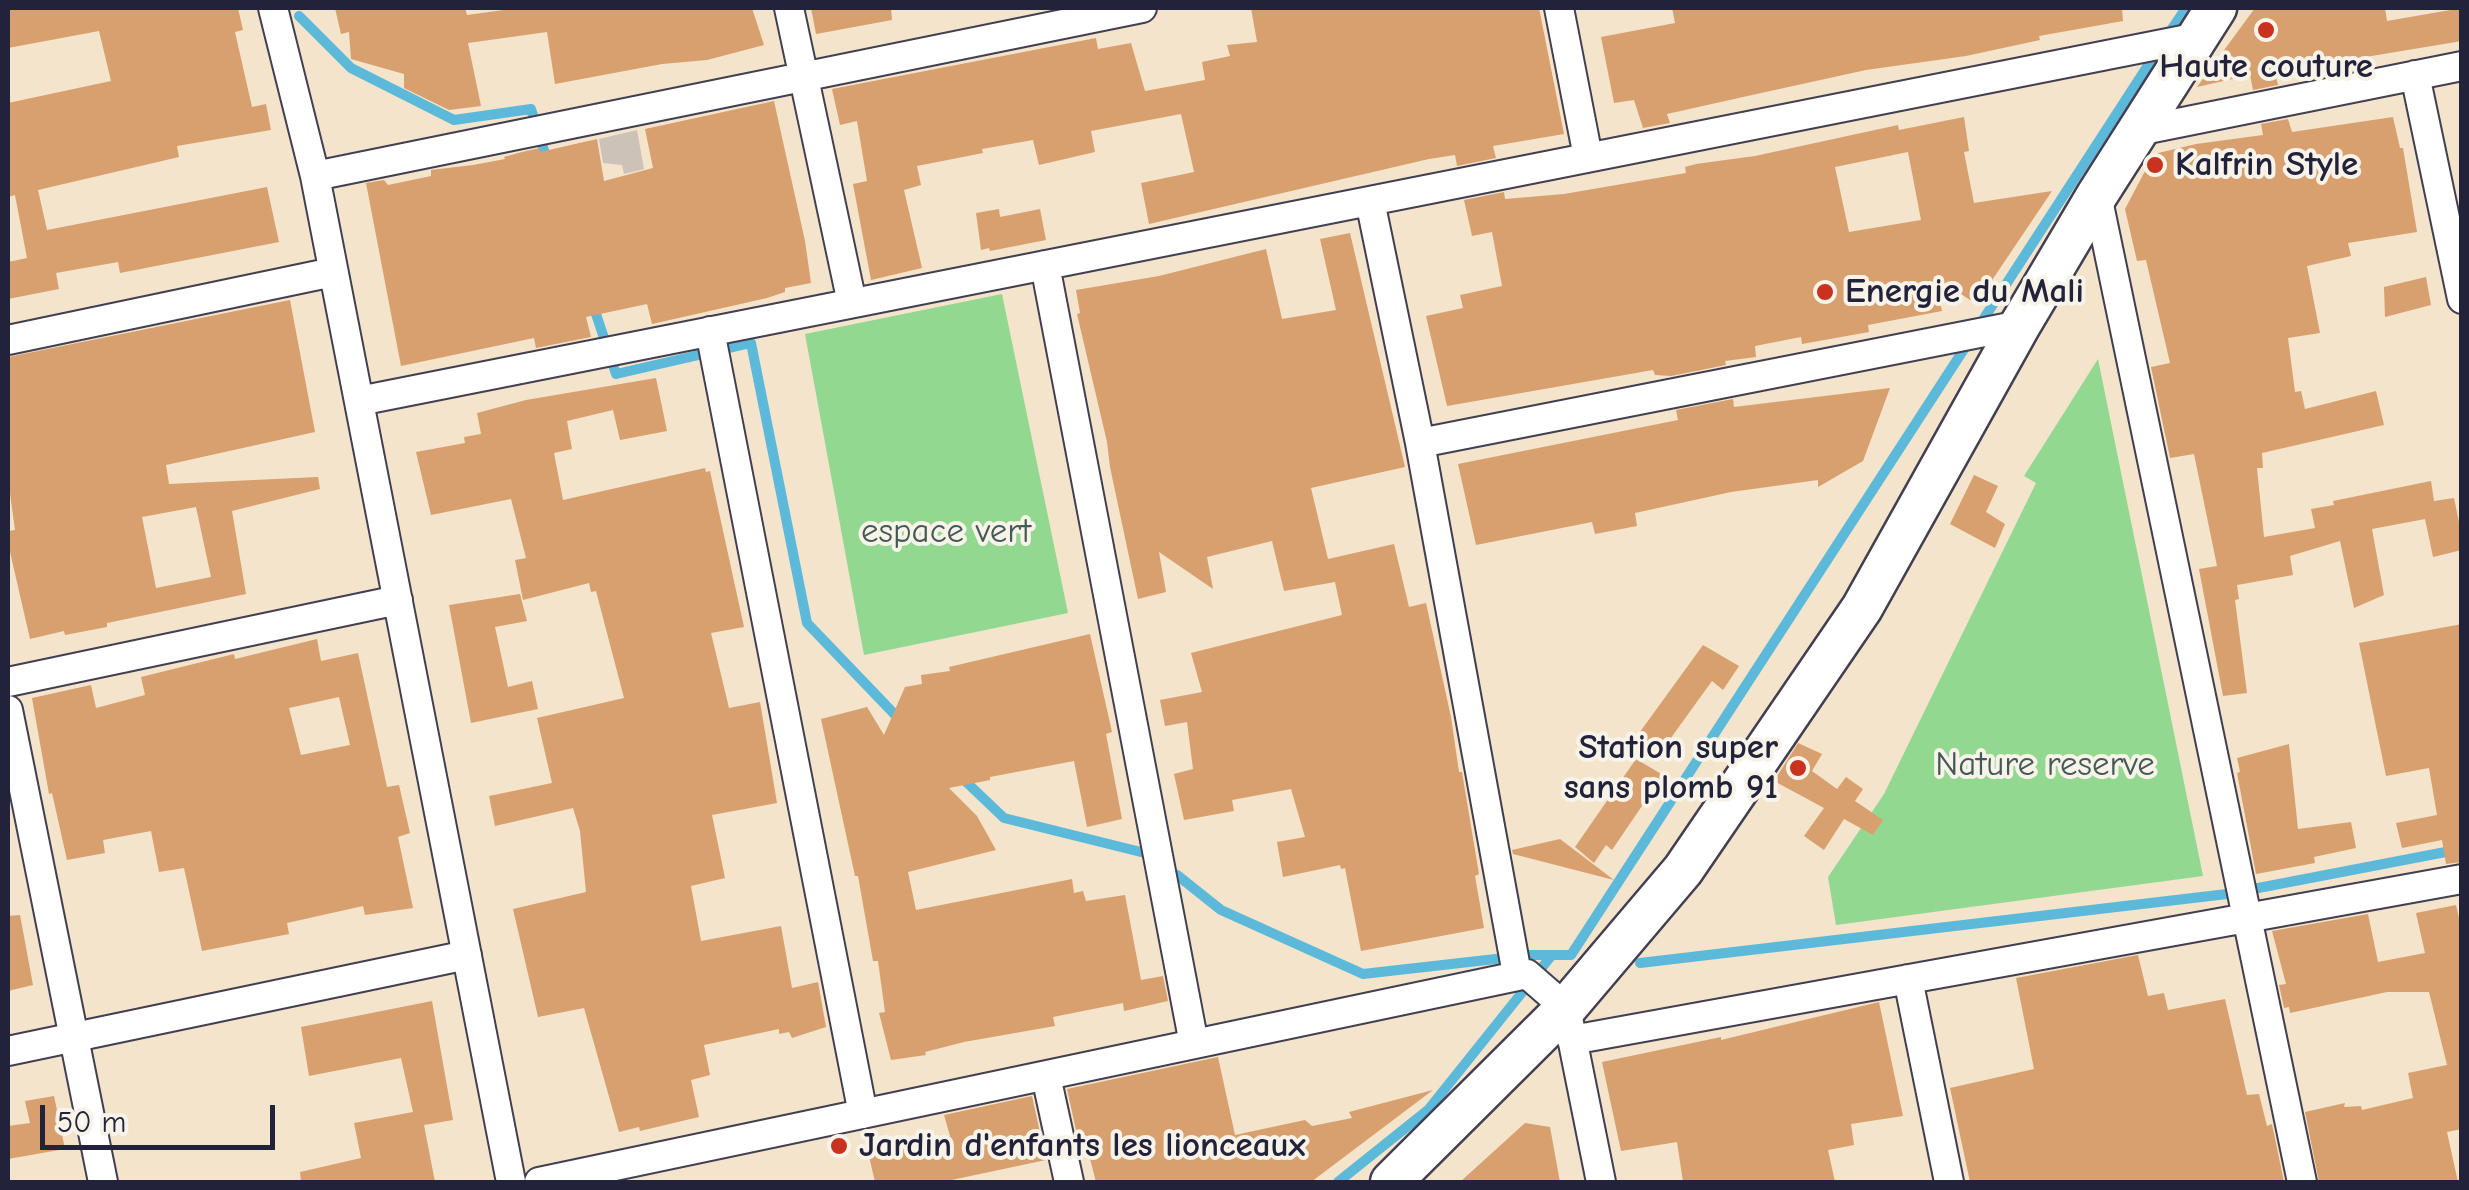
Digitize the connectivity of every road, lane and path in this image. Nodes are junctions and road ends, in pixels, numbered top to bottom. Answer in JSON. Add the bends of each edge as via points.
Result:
{"nodes":[{"id":1,"x":273,"y":8,"type":"edge"},
{"id":2,"x":789,"y":8,"type":"edge"},
{"id":3,"x":1142,"y":8,"type":"edge"},
{"id":4,"x":1559,"y":8,"type":"edge"},
{"id":5,"x":2207,"y":22,"type":"edge"},
{"id":6,"x":2462,"y":66,"type":"edge"},
{"id":7,"x":2415,"y":75,"type":"junction"},
{"id":8,"x":804,"y":76,"type":"junction"},
{"id":9,"x":2138,"y":130,"type":"junction"},
{"id":10,"x":1588,"y":157,"type":"junction"},
{"id":11,"x":315,"y":176,"type":"junction"},
{"id":12,"x":2097,"y":195,"type":"junction"},
{"id":13,"x":1370,"y":201,"type":"junction"},
{"id":14,"x":1045,"y":265,"type":"junction"},
{"id":15,"x":334,"y":272,"type":"junction"},
{"id":16,"x":2462,"y":299,"type":"edge"},
{"id":17,"x":852,"y":304,"type":"junction"},
{"id":18,"x":2020,"y":325,"type":"junction"},
{"id":19,"x":710,"y":331,"type":"junction"},
{"id":20,"x":8,"y":340,"type":"edge"},
{"id":21,"x":358,"y":401,"type":"junction"},
{"id":22,"x":1420,"y":443,"type":"junction"},
{"id":23,"x":398,"y":600,"type":"junction"},
{"id":24,"x":8,"y":682,"type":"edge"},
{"id":25,"x":8,"y":710,"type":"edge"},
{"id":26,"x":2462,"y":879,"type":"edge"},
{"id":27,"x":2245,"y":903,"type":"junction"},
{"id":28,"x":467,"y":956,"type":"junction"},
{"id":29,"x":1516,"y":974,"type":"junction"},
{"id":30,"x":1908,"y":979,"type":"junction"},
{"id":31,"x":1569,"y":1024,"type":"junction"},
{"id":32,"x":74,"y":1037,"type":"junction"},
{"id":33,"x":1194,"y":1044,"type":"junction"},
{"id":34,"x":8,"y":1051,"type":"edge"},
{"id":35,"x":1046,"y":1076,"type":"junction"},
{"id":36,"x":863,"y":1114,"type":"junction"},
{"id":37,"x":103,"y":1182,"type":"edge"},
{"id":38,"x":511,"y":1182,"type":"edge"},
{"id":39,"x":539,"y":1182,"type":"edge"},
{"id":40,"x":1069,"y":1182,"type":"edge"},
{"id":41,"x":1390,"y":1182,"type":"edge"},
{"id":42,"x":1601,"y":1182,"type":"edge"},
{"id":43,"x":1949,"y":1182,"type":"edge"},
{"id":44,"x":2302,"y":1182,"type":"edge"}],
"edges":[{"from":1,"to":11,"type":"street"},
{"from":2,"to":8,"type":"street"},
{"from":3,"to":8,"type":"street"},
{"from":4,"to":10,"type":"street"},
{"from":5,"to":9,"type":"street"},
{"from":5,"to":10,"type":"street"},
{"from":6,"to":7,"type":"street"},
{"from":7,"to":9,"type":"street"},
{"from":7,"to":16,"type":"street"},
{"from":8,"to":11,"type":"street"},
{"from":8,"to":17,"type":"street"},
{"from":9,"to":12,"type":"street"},
{"from":10,"to":13,"type":"street"},
{"from":11,"to":15,"type":"street"},
{"from":12,"to":18,"type":"street"},
{"from":12,"to":27,"type":"street"},
{"from":13,"to":14,"type":"street"},
{"from":13,"to":22,"type":"street"},
{"from":14,"to":17,"type":"street"},
{"from":14,"to":33,"type":"street"},
{"from":15,"to":20,"type":"street"},
{"from":15,"to":21,"type":"street"},
{"from":17,"to":19,"type":"street"},
{"from":18,"to":22,"type":"street"},
{"from":18,"to":31,"type":"street","via":[[1862,608]]},
{"from":19,"to":21,"type":"street"},
{"from":19,"to":36,"type":"street"},
{"from":21,"to":23,"type":"street"},
{"from":22,"to":29,"type":"street"},
{"from":23,"to":24,"type":"street"},
{"from":23,"to":28,"type":"street"},
{"from":25,"to":32,"type":"street"},
{"from":26,"to":27,"type":"street"},
{"from":27,"to":30,"type":"street"},
{"from":27,"to":44,"type":"street"},
{"from":28,"to":32,"type":"street"},
{"from":28,"to":38,"type":"street"},
{"from":29,"to":31,"type":"street","via":[[1534,977]]},
{"from":29,"to":33,"type":"street"},
{"from":30,"to":31,"type":"street"},
{"from":30,"to":43,"type":"street"},
{"from":31,"to":41,"type":"street"},
{"from":31,"to":42,"type":"street"},
{"from":32,"to":34,"type":"street"},
{"from":32,"to":37,"type":"street"},
{"from":33,"to":35,"type":"street"},
{"from":35,"to":36,"type":"street"},
{"from":35,"to":40,"type":"street"},
{"from":36,"to":39,"type":"street"}]}
